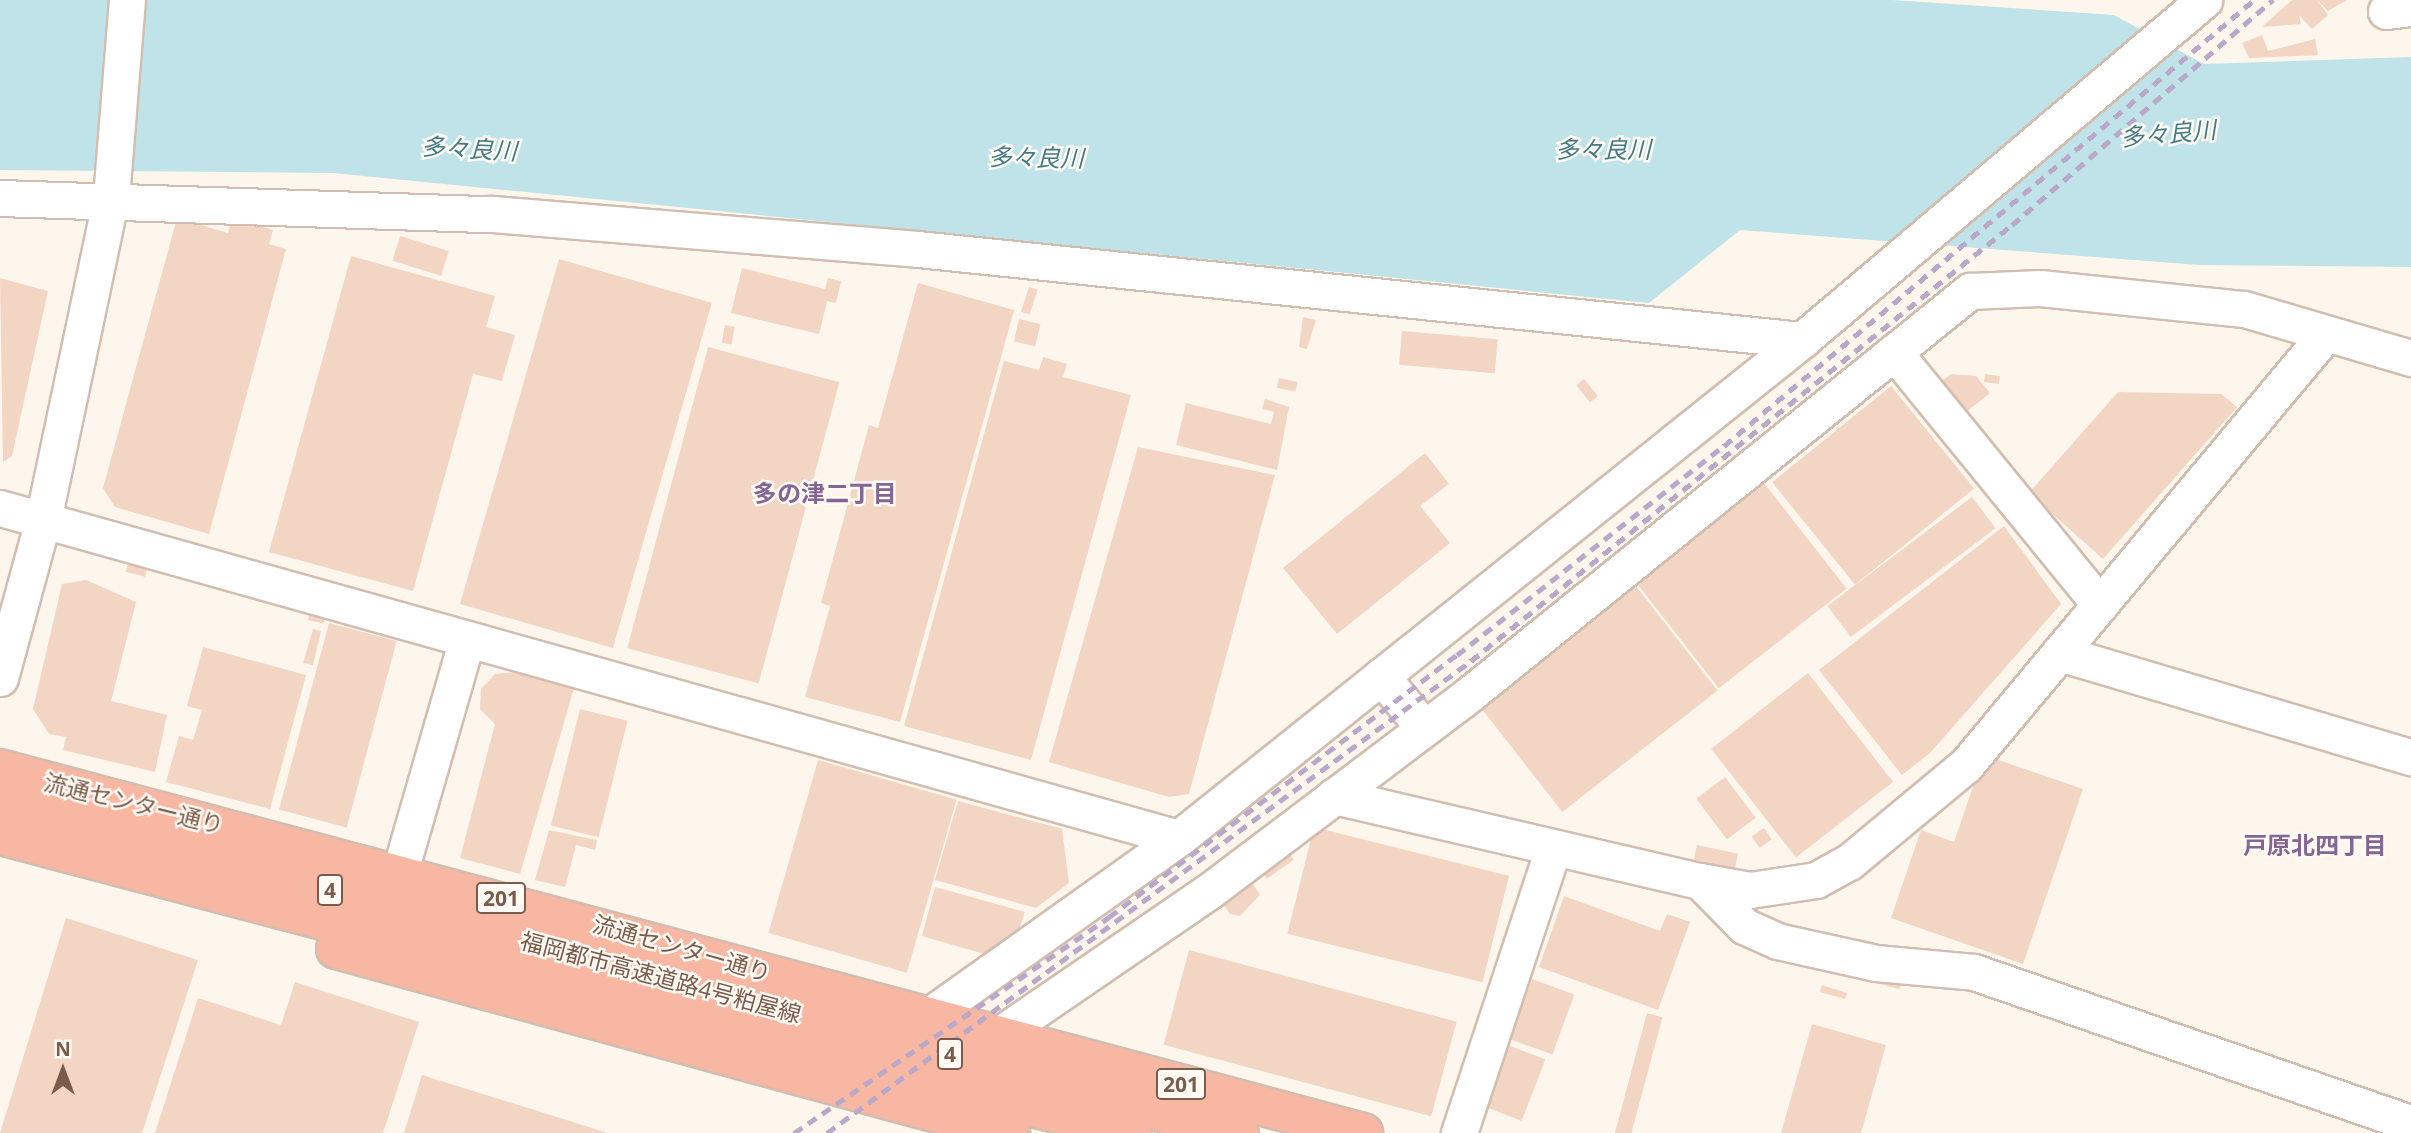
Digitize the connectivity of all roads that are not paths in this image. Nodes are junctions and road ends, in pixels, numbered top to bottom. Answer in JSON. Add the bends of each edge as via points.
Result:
{"nodes":[{"id":1,"x":127,"y":0,"type":"edge"},
{"id":2,"x":2189,"y":6,"type":"edge"},
{"id":3,"x":0,"y":198,"type":"edge"},
{"id":4,"x":111,"y":198,"type":"junction"},
{"id":5,"x":2324,"y":336,"type":"junction"},
{"id":6,"x":1802,"y":340,"type":"junction"},
{"id":7,"x":1894,"y":352,"type":"junction"},
{"id":8,"x":2411,"y":358,"type":"edge"},
{"id":9,"x":0,"y":508,"type":"edge"},
{"id":10,"x":43,"y":520,"type":"junction"},
{"id":11,"x":2100,"y":605,"type":"junction"},
{"id":12,"x":467,"y":639,"type":"junction"},
{"id":13,"x":2059,"y":653,"type":"junction"},
{"id":14,"x":1381,"y":676,"type":"junction"},
{"id":15,"x":0,"y":678,"type":"edge"},
{"id":16,"x":1424,"y":728,"type":"junction"},
{"id":17,"x":2411,"y":757,"type":"edge"},
{"id":18,"x":0,"y":769,"type":"edge"},
{"id":19,"x":1334,"y":796,"type":"junction"},
{"id":20,"x":0,"y":803,"type":"edge"},
{"id":21,"x":0,"y":835,"type":"edge"},
{"id":22,"x":1179,"y":838,"type":"junction"},
{"id":23,"x":1553,"y":849,"type":"junction"},
{"id":24,"x":0,"y":855,"type":"edge"},
{"id":25,"x":400,"y":871,"type":"junction"},
{"id":26,"x":1700,"y":881,"type":"junction"},
{"id":27,"x":657,"y":992,"type":"junction"},
{"id":28,"x":927,"y":1017,"type":"junction"},
{"id":29,"x":999,"y":1035,"type":"junction"},
{"id":30,"x":2411,"y":1123,"type":"edge"},
{"id":31,"x":1010,"y":1133,"type":"edge"},
{"id":32,"x":1131,"y":1133,"type":"edge"},
{"id":33,"x":1239,"y":1133,"type":"edge"},
{"id":34,"x":1363,"y":1133,"type":"edge"},
{"id":35,"x":1459,"y":1133,"type":"edge"}],
"edges":[{"from":1,"to":4,"type":"street","via":[[118,155]]},
{"from":2,"to":6,"type":"street"},
{"from":3,"to":4,"type":"street"},
{"from":4,"to":6,"type":"street","via":[[492,214],[904,248]]},
{"from":4,"to":10,"type":"street"},
{"from":5,"to":7,"type":"street","via":[[2244,309],[2040,288],[1970,291]]},
{"from":5,"to":8,"type":"street"},
{"from":5,"to":11,"type":"street"},
{"from":6,"to":14,"type":"street"},
{"from":7,"to":11,"type":"street"},
{"from":7,"to":16,"type":"street"},
{"from":9,"to":10,"type":"street"},
{"from":10,"to":12,"type":"street"},
{"from":10,"to":15,"type":"street"},
{"from":11,"to":13,"type":"street"},
{"from":12,"to":22,"type":"street"},
{"from":12,"to":25,"type":"street"},
{"from":13,"to":17,"type":"street"},
{"from":13,"to":26,"type":"street","via":[[1966,765],[1849,862],[1816,880],[1750,890]]},
{"from":14,"to":16,"type":"street"},
{"from":14,"to":22,"type":"street"},
{"from":16,"to":19,"type":"street"},
{"from":18,"to":25,"type":"highway","name":"流通センター通り","number":"201"},
{"from":19,"to":23,"type":"street"},
{"from":19,"to":29,"type":"street","via":[[1208,892]]},
{"from":20,"to":27,"type":"highway","name":"福岡都市高速道路4号粕屋線","number":"4"},
{"from":21,"to":27,"type":"highway","name":"福岡都市高速道路4号粕屋線","number":"4"},
{"from":22,"to":28,"type":"street"},
{"from":23,"to":26,"type":"street"},
{"from":23,"to":35,"type":"street"},
{"from":24,"to":31,"type":"highway"},
{"from":25,"to":28,"type":"highway","name":"流通センター通り","number":"201"},
{"from":26,"to":30,"type":"street","via":[[1744,926],[1777,942],[1877,963],[1973,972]]},
{"from":27,"to":32,"type":"highway","name":"福岡都市高速道路4号粕屋線","number":"4"},
{"from":27,"to":33,"type":"highway","name":"福岡都市高速道路4号粕屋線","number":"4"},
{"from":28,"to":29,"type":"highway","name":"流通センター通り","number":"201"},
{"from":29,"to":34,"type":"highway","name":"流通センター通り","number":"201"}]}
